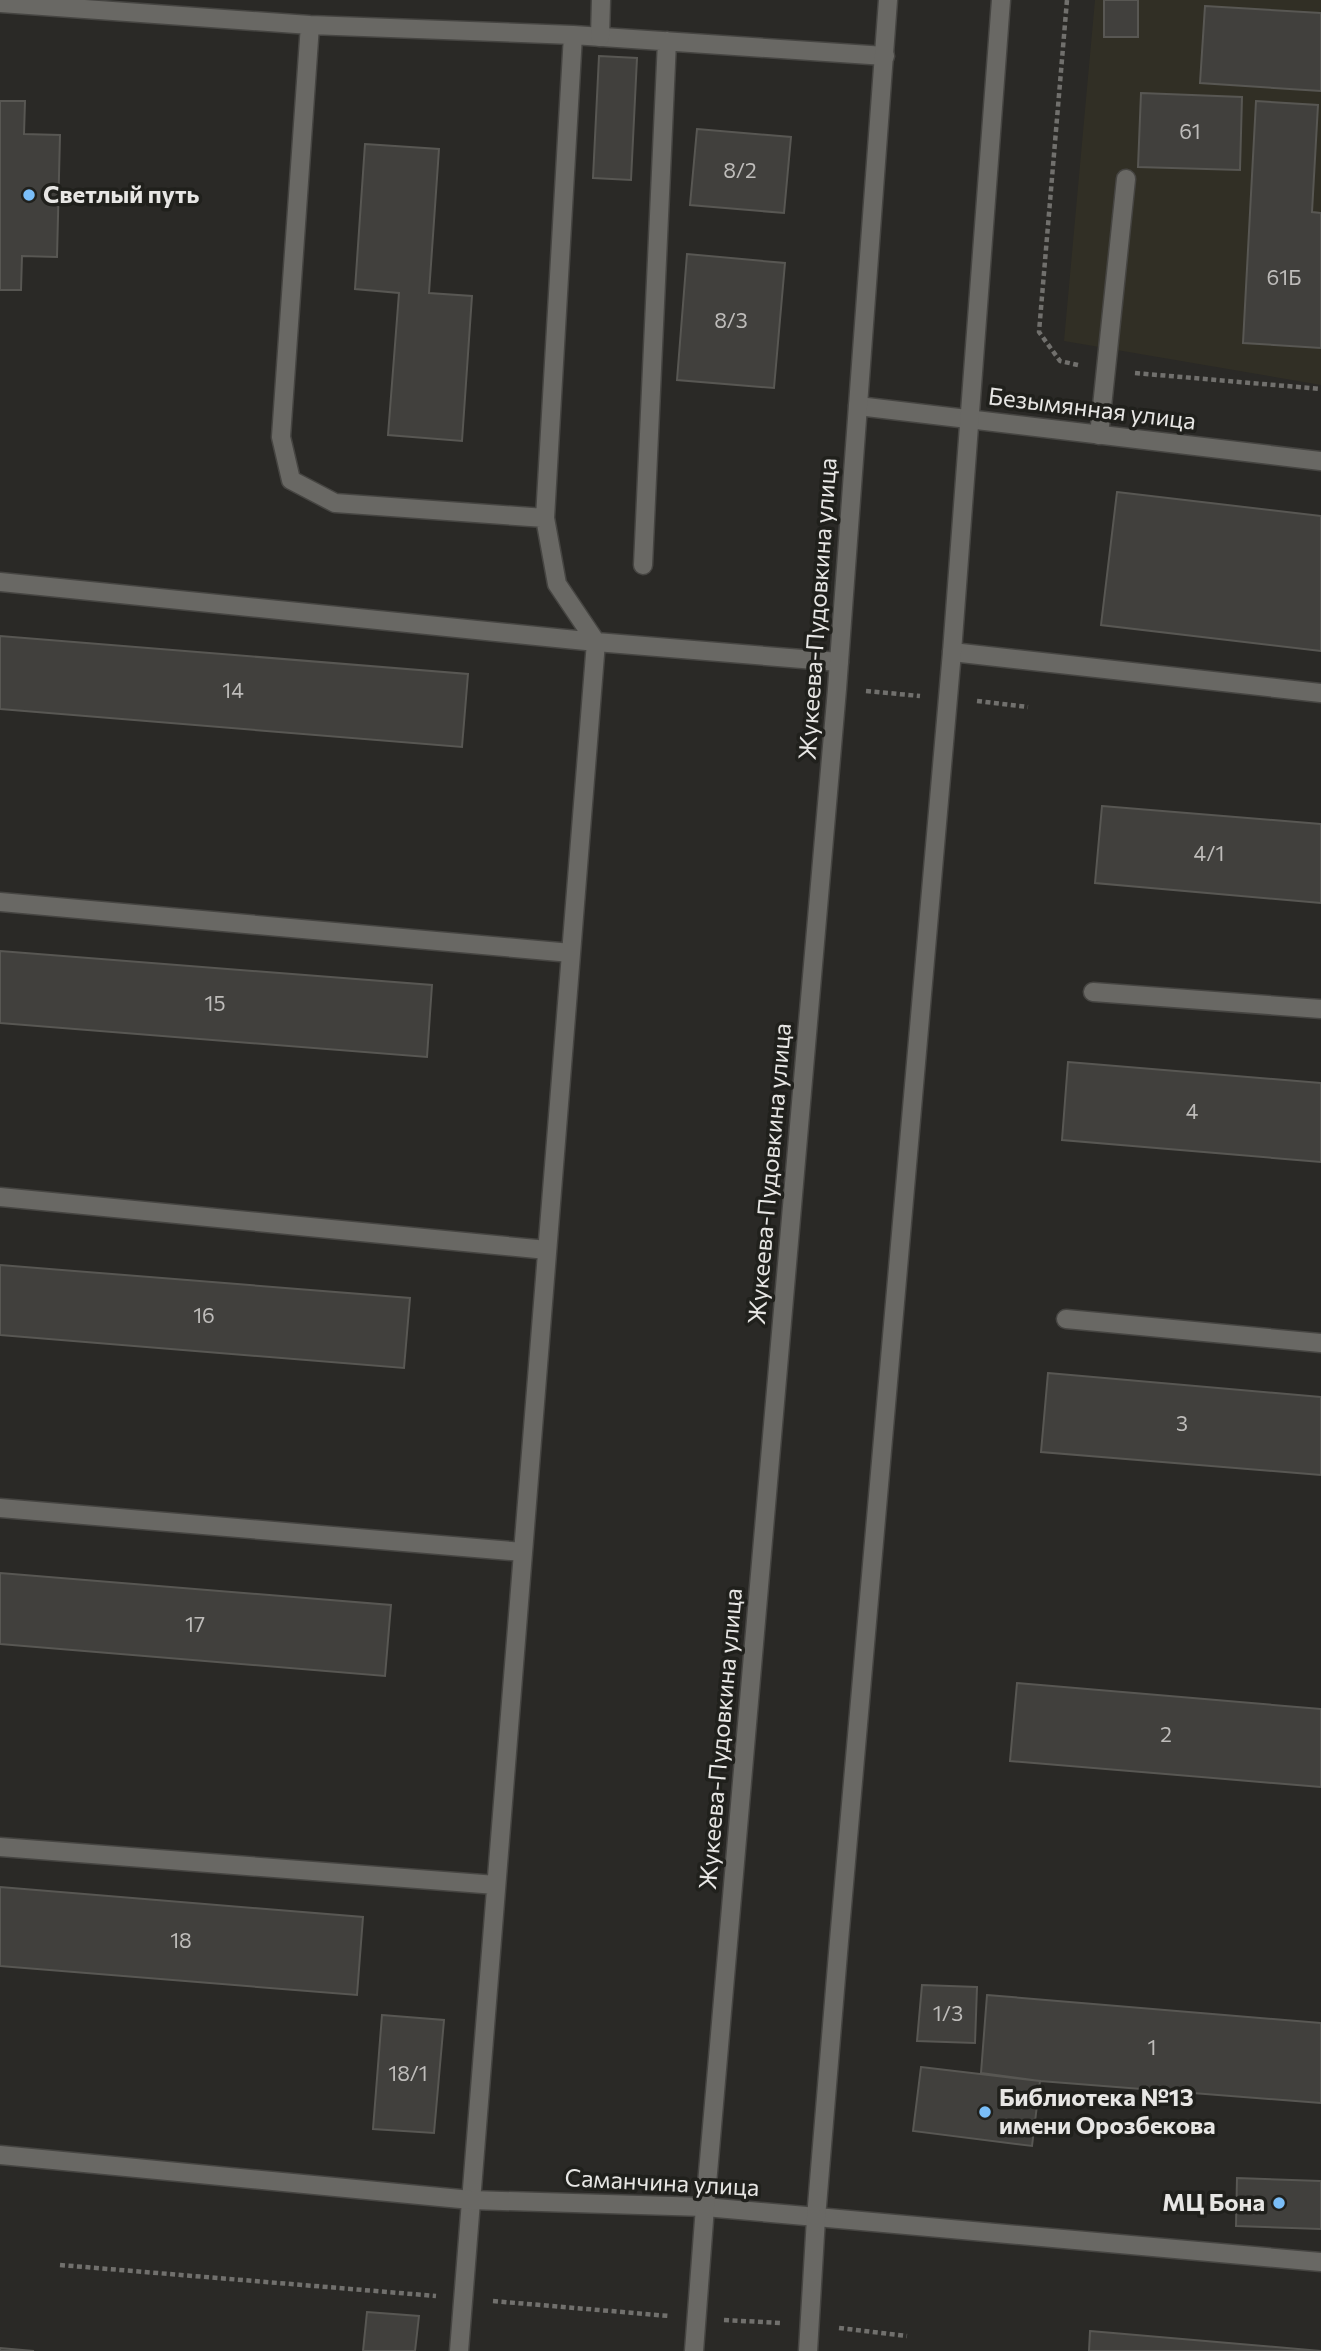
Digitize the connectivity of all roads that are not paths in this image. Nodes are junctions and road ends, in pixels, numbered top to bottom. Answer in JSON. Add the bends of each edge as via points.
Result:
{"nodes":[{"id":1,"x":601,"y":0,"type":"edge"},
{"id":2,"x":888,"y":0,"type":"edge"},
{"id":3,"x":1001,"y":0,"type":"edge"},
{"id":4,"x":0,"y":3,"type":"edge"},
{"id":5,"x":310,"y":25,"type":"junction"},
{"id":6,"x":573,"y":35,"type":"junction"},
{"id":7,"x":600,"y":37,"type":"junction"},
{"id":8,"x":667,"y":41,"type":"junction"},
{"id":9,"x":884,"y":55,"type":"junction"},
{"id":10,"x":1126,"y":179,"type":"dead end"},
{"id":11,"x":858,"y":406,"type":"junction"},
{"id":12,"x":970,"y":419,"type":"junction"},
{"id":13,"x":1099,"y":435,"type":"junction"},
{"id":14,"x":1321,"y":461,"type":"edge"},
{"id":15,"x":545,"y":518,"type":"junction"},
{"id":16,"x":643,"y":565,"type":"dead end"},
{"id":17,"x":0,"y":582,"type":"edge"},
{"id":18,"x":596,"y":642,"type":"junction"},
{"id":19,"x":952,"y":652,"type":"junction"},
{"id":20,"x":839,"y":662,"type":"junction"},
{"id":21,"x":1321,"y":693,"type":"edge"},
{"id":22,"x":0,"y":902,"type":"edge"},
{"id":23,"x":571,"y":953,"type":"junction"},
{"id":24,"x":1093,"y":992,"type":"dead end"},
{"id":25,"x":1321,"y":1009,"type":"edge"},
{"id":26,"x":0,"y":1197,"type":"edge"},
{"id":27,"x":547,"y":1250,"type":"junction"},
{"id":28,"x":1066,"y":1319,"type":"dead end"},
{"id":29,"x":1321,"y":1343,"type":"edge"},
{"id":30,"x":0,"y":1508,"type":"edge"},
{"id":31,"x":523,"y":1552,"type":"junction"},
{"id":32,"x":0,"y":1847,"type":"edge"},
{"id":33,"x":496,"y":1885,"type":"junction"},
{"id":34,"x":0,"y":2155,"type":"edge"},
{"id":35,"x":471,"y":2200,"type":"junction"},
{"id":36,"x":705,"y":2207,"type":"junction"},
{"id":37,"x":816,"y":2218,"type":"junction"},
{"id":38,"x":1321,"y":2262,"type":"edge"},
{"id":39,"x":459,"y":2351,"type":"edge"},
{"id":40,"x":694,"y":2351,"type":"edge"},
{"id":41,"x":808,"y":2351,"type":"edge"}],
"edges":[{"from":1,"to":7,"type":"main road"},
{"from":2,"to":9,"type":"main road","name":"Жукеева-Пудовкина улица"},
{"from":3,"to":12,"type":"main road"},
{"from":4,"to":5,"type":"main road"},
{"from":5,"to":6,"type":"main road"},
{"from":5,"to":15,"type":"main road","via":[[281,437],[292,480],[335,503]]},
{"from":6,"to":7,"type":"main road"},
{"from":6,"to":15,"type":"main road"},
{"from":7,"to":8,"type":"main road"},
{"from":8,"to":9,"type":"main road"},
{"from":8,"to":16,"type":"main road"},
{"from":9,"to":11,"type":"main road","name":"Жукеева-Пудовкина улица"},
{"from":10,"to":13,"type":"main road"},
{"from":11,"to":12,"type":"main road","name":"Безымянная улица"},
{"from":11,"to":20,"type":"main road","name":"Жукеева-Пудовкина улица"},
{"from":12,"to":13,"type":"main road","name":"Безымянная улица"},
{"from":12,"to":19,"type":"main road"},
{"from":13,"to":14,"type":"main road","name":"Безымянная улица"},
{"from":15,"to":18,"type":"main road","via":[[557,584]]},
{"from":17,"to":18,"type":"main road"},
{"from":18,"to":20,"type":"main road"},
{"from":18,"to":23,"type":"main road"},
{"from":19,"to":21,"type":"main road"},
{"from":19,"to":37,"type":"main road"},
{"from":20,"to":36,"type":"main road","name":"Жукеева-Пудовкина улица"},
{"from":22,"to":23,"type":"main road"},
{"from":23,"to":27,"type":"main road"},
{"from":24,"to":25,"type":"main road"},
{"from":26,"to":27,"type":"main road"},
{"from":27,"to":31,"type":"main road"},
{"from":28,"to":29,"type":"main road"},
{"from":30,"to":31,"type":"main road"},
{"from":31,"to":33,"type":"main road"},
{"from":32,"to":33,"type":"main road"},
{"from":33,"to":35,"type":"main road"},
{"from":34,"to":35,"type":"main road","name":"Саманчина улица"},
{"from":35,"to":36,"type":"main road","name":"Саманчина улица"},
{"from":35,"to":39,"type":"main road"},
{"from":36,"to":37,"type":"main road","name":"Саманчина улица"},
{"from":36,"to":40,"type":"main road","name":"Жукеева-Пудовкина улица"},
{"from":37,"to":38,"type":"main road","name":"Саманчина улица"},
{"from":37,"to":41,"type":"main road"}]}
